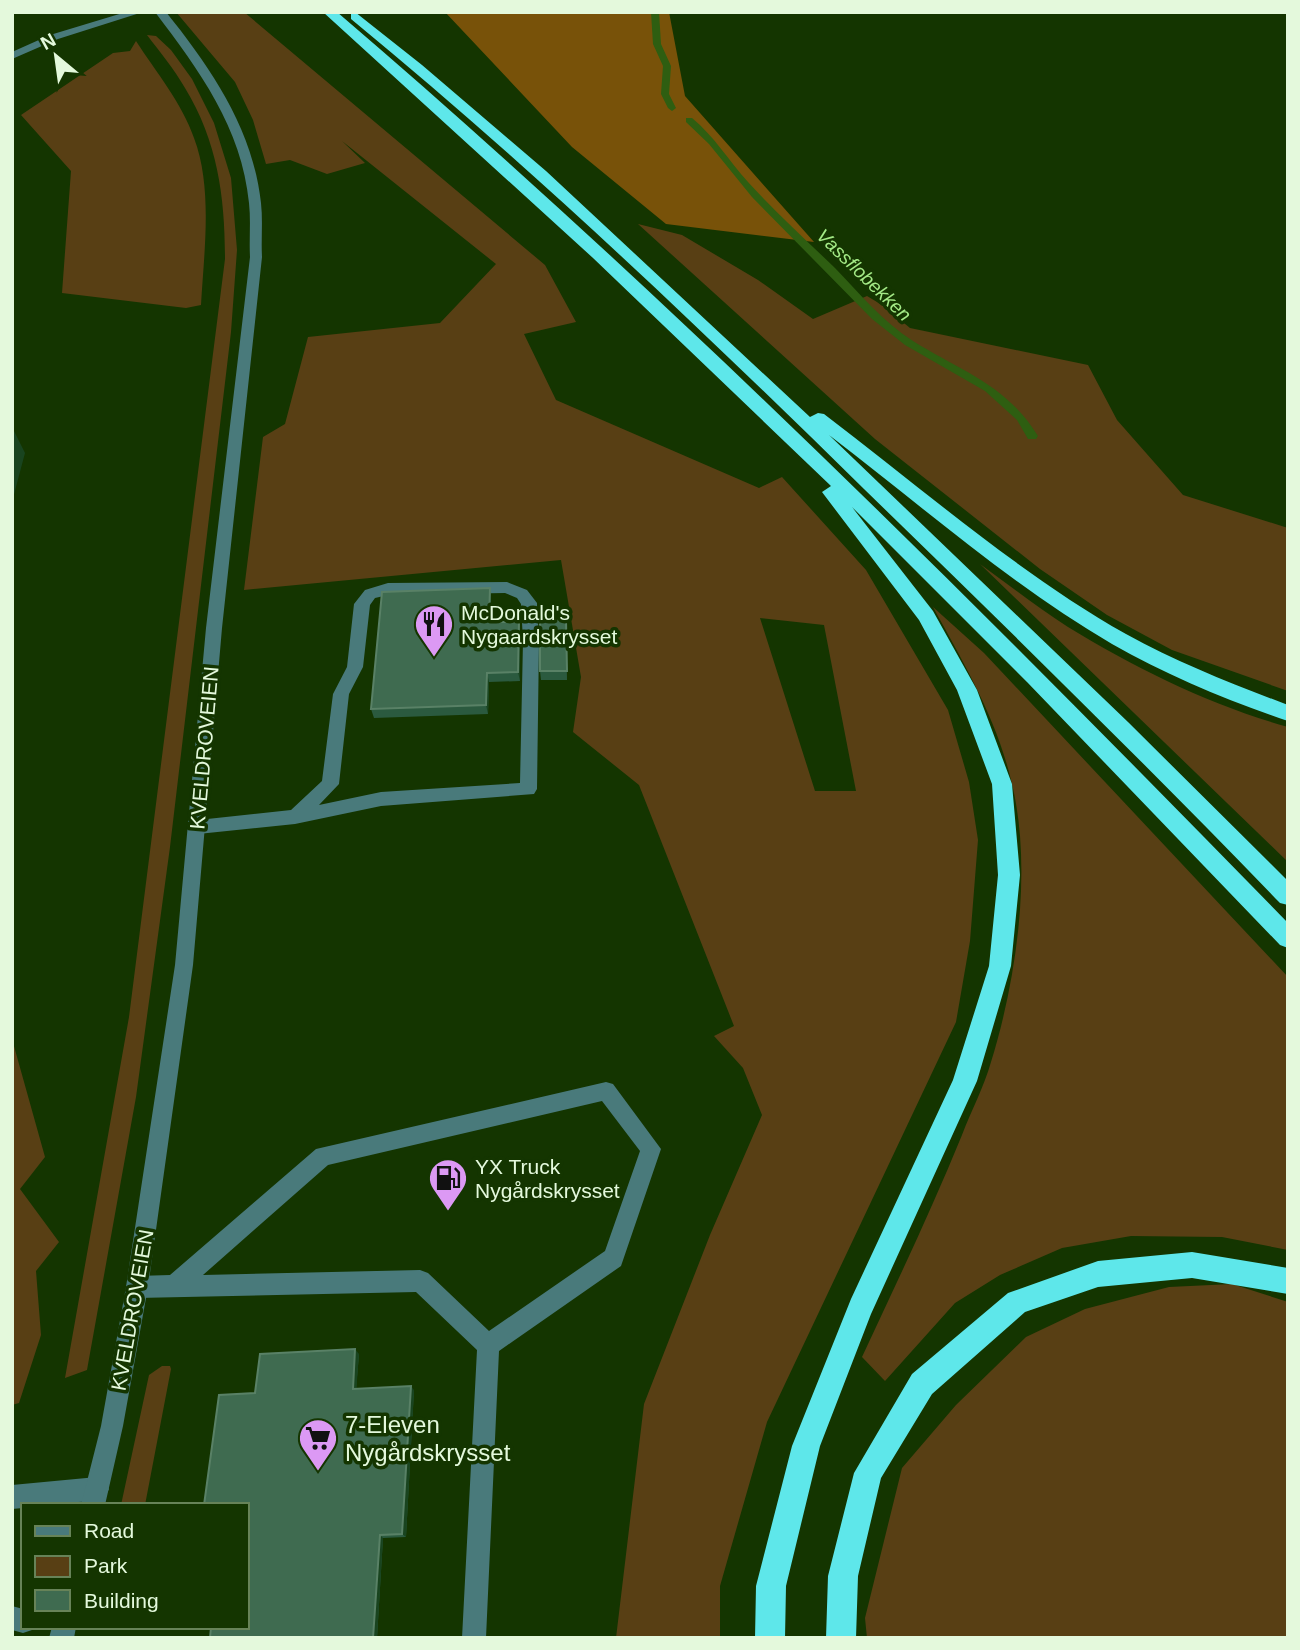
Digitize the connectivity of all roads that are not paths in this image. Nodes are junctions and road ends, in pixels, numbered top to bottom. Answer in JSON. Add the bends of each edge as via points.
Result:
{"nodes":[{"id":1,"x":138,"y":12,"type":"edge"},
{"id":2,"x":160,"y":12,"type":"edge"},
{"id":3,"x":329,"y":12,"type":"edge"},
{"id":4,"x":351,"y":12,"type":"edge"},
{"id":5,"x":12,"y":56,"type":"edge"},
{"id":6,"x":742,"y":360,"type":"junction"},
{"id":7,"x":780,"y":426,"type":"junction"},
{"id":8,"x":1288,"y":713,"type":"edge"},
{"id":9,"x":295,"y":817,"type":"junction"},
{"id":10,"x":198,"y":827,"type":"junction"},
{"id":11,"x":1288,"y":896,"type":"edge"},
{"id":12,"x":1288,"y":938,"type":"edge"},
{"id":13,"x":1288,"y":1281,"type":"edge"},
{"id":14,"x":174,"y":1286,"type":"junction"},
{"id":15,"x":137,"y":1287,"type":"junction"},
{"id":16,"x":488,"y":1345,"type":"junction"},
{"id":17,"x":12,"y":1497,"type":"edge"},
{"id":18,"x":95,"y":1497,"type":"edge"},
{"id":19,"x":474,"y":1638,"type":"edge"},
{"id":20,"x":770,"y":1638,"type":"edge"},
{"id":21,"x":841,"y":1638,"type":"edge"}],
"edges":[{"from":1,"to":5,"type":"street","via":[[54,37]]},
{"from":2,"to":10,"type":"street","name":"KVELDROVEIEN","via":[[231,112],[255,204],[256,257]]},
{"from":3,"to":7,"type":"highway","via":[[438,107]]},
{"from":4,"to":6,"type":"highway","via":[[534,168]]},
{"from":6,"to":8,"type":"highway","via":[[1004,562],[1097,626],[1199,681]]},
{"from":6,"to":11,"type":"highway"},
{"from":7,"to":12,"type":"highway"},
{"from":7,"to":20,"type":"highway","via":[[926,617],[967,690],[1002,784],[1009,875],[1000,966],[965,1081],[860,1308],[806,1446],[771,1586]]},
{"from":9,"to":9,"type":"street","via":[[381,799],[528,789],[531,641],[529,603],[522,594],[507,587],[388,589],[370,594],[362,604],[355,667],[341,694],[330,784]]},
{"from":9,"to":10,"type":"street"},
{"from":10,"to":15,"type":"street","name":"KVELDROVEIEN","via":[[184,965]]},
{"from":13,"to":21,"type":"highway","via":[[1192,1265],[1098,1274],[1017,1302],[922,1384],[868,1473],[843,1576]]},
{"from":14,"to":15,"type":"street"},
{"from":14,"to":16,"type":"street","via":[[420,1281]]},
{"from":14,"to":16,"type":"street","via":[[323,1156],[606,1091],[651,1149],[612,1258]]},
{"from":15,"to":18,"type":"street","name":"KVELDROVEIEN"},
{"from":16,"to":19,"type":"street"},
{"from":17,"to":18,"type":"street"}]}
